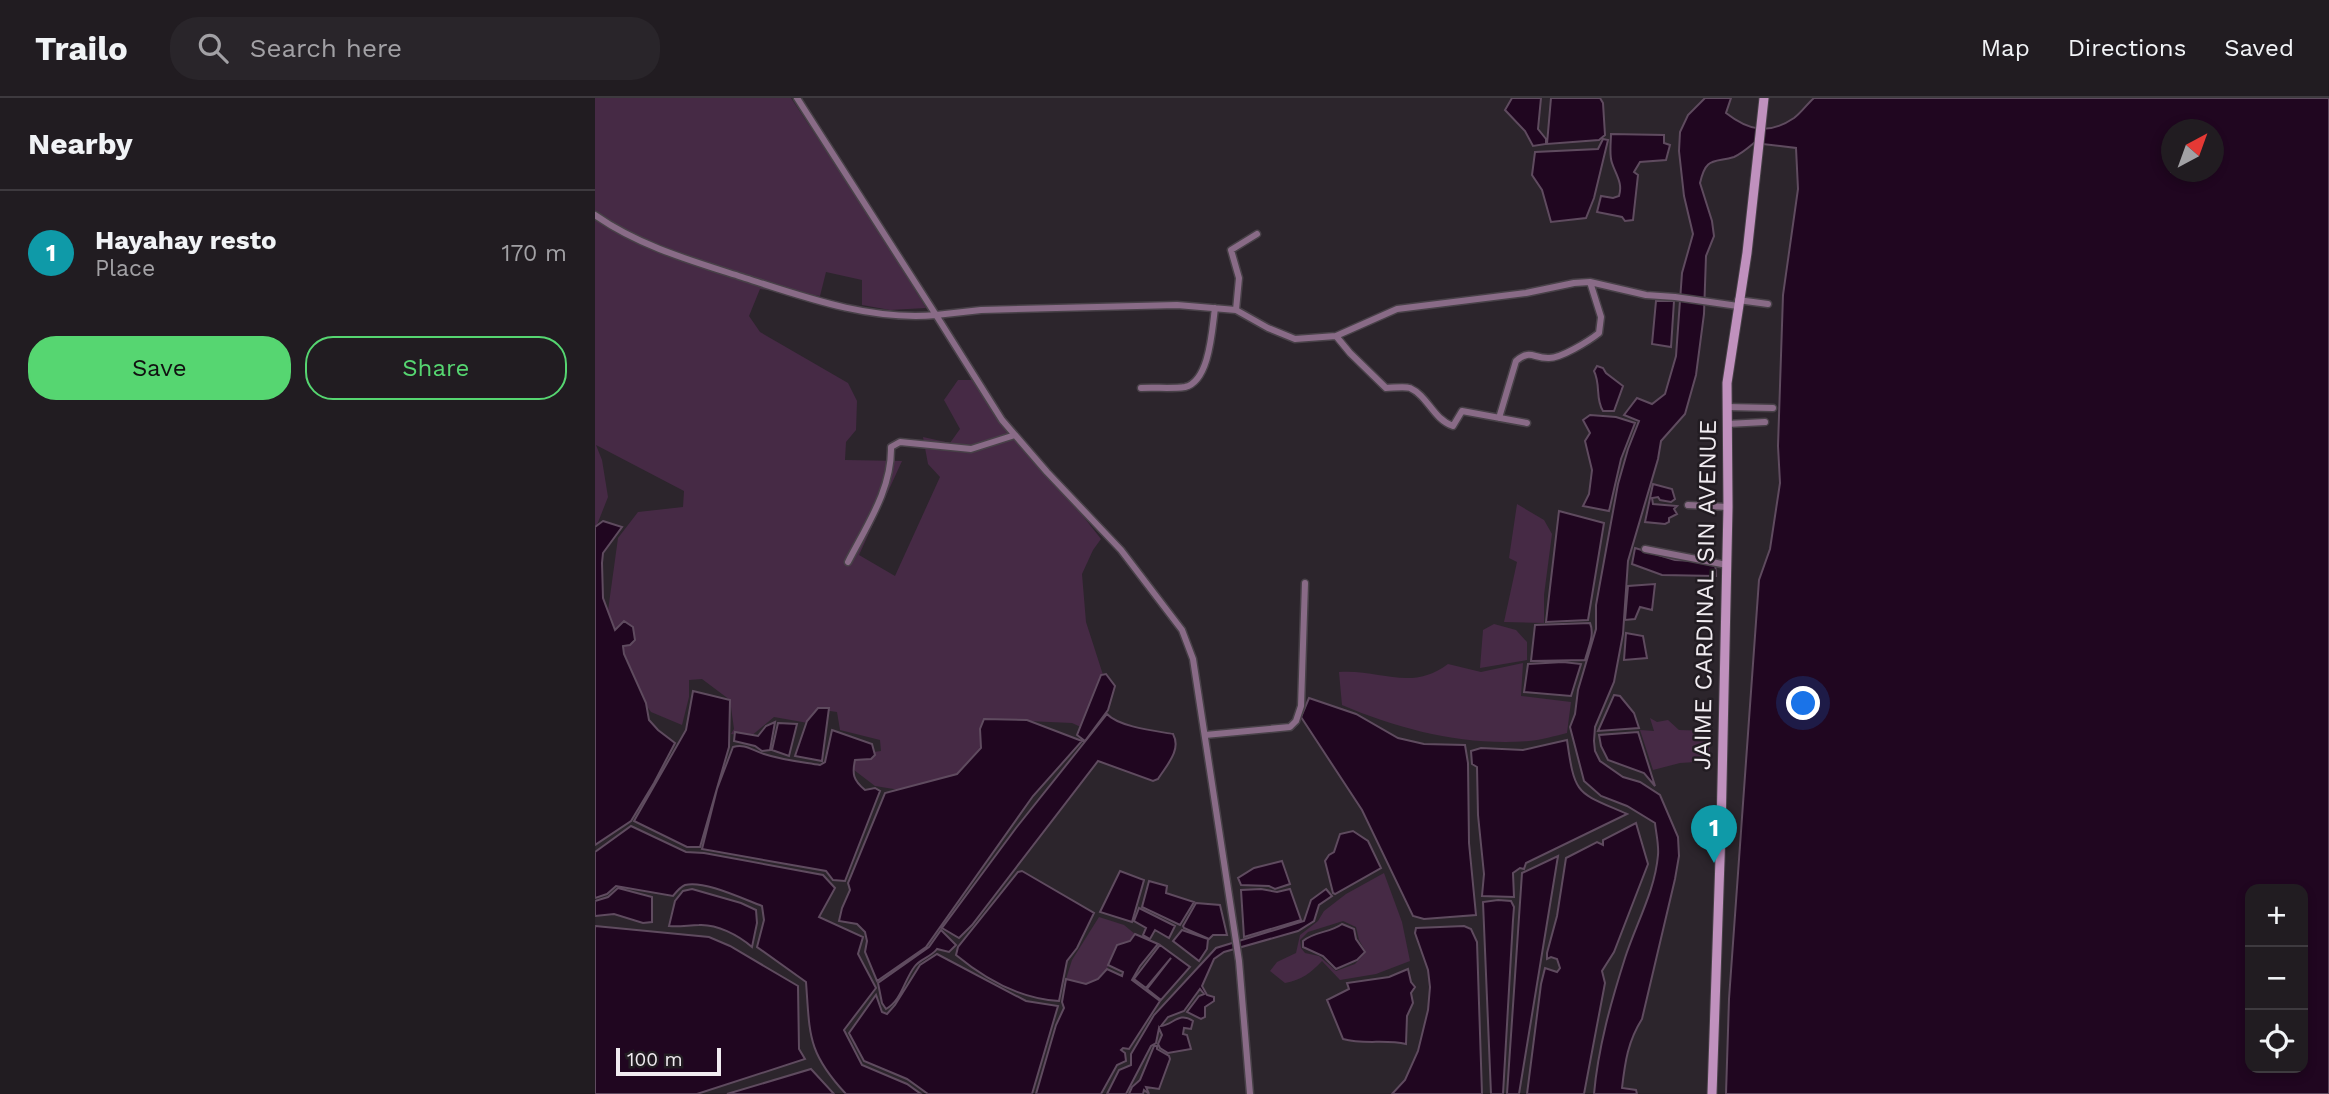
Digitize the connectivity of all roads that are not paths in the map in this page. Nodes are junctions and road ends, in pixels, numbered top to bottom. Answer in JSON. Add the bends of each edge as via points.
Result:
{"nodes":[{"id":1,"x":797,"y":98,"type":"edge"},
{"id":2,"x":1764,"y":98,"type":"edge"},
{"id":3,"x":595,"y":215,"type":"edge"},
{"id":4,"x":1257,"y":234,"type":"dead end"},
{"id":5,"x":1590,"y":282,"type":"junction"},
{"id":6,"x":1738,"y":303,"type":"junction"},
{"id":7,"x":1768,"y":304,"type":"dead end"},
{"id":8,"x":1215,"y":308,"type":"junction"},
{"id":9,"x":1236,"y":310,"type":"junction"},
{"id":10,"x":936,"y":314,"type":"junction"},
{"id":11,"x":1336,"y":336,"type":"junction"},
{"id":12,"x":1141,"y":388,"type":"dead end"},
{"id":13,"x":1727,"y":407,"type":"junction"},
{"id":14,"x":1773,"y":408,"type":"dead end"},
{"id":15,"x":1499,"y":418,"type":"junction"},
{"id":16,"x":1765,"y":422,"type":"dead end"},
{"id":17,"x":1527,"y":423,"type":"dead end"},
{"id":18,"x":1727,"y":424,"type":"junction"},
{"id":19,"x":1015,"y":435,"type":"junction"},
{"id":20,"x":1688,"y":505,"type":"dead end"},
{"id":21,"x":1728,"y":507,"type":"junction"},
{"id":22,"x":1645,"y":549,"type":"dead end"},
{"id":23,"x":848,"y":562,"type":"dead end"},
{"id":24,"x":1727,"y":565,"type":"junction"},
{"id":25,"x":1305,"y":583,"type":"dead end"},
{"id":26,"x":1205,"y":736,"type":"junction"},
{"id":27,"x":1250,"y":1094,"type":"edge"},
{"id":28,"x":1712,"y":1094,"type":"edge"}],
"edges":[{"from":1,"to":10,"type":"street"},
{"from":2,"to":6,"type":"main road","name":"JAIME CARDINAL SIN AVENUE"},
{"from":3,"to":10,"type":"street","via":[[664,251],[810,298],[881,314]]},
{"from":4,"to":9,"type":"street","via":[[1231,250],[1239,278]]},
{"from":5,"to":6,"type":"street","via":[[1646,295]]},
{"from":5,"to":11,"type":"street","via":[[1397,309]]},
{"from":5,"to":15,"type":"street","via":[[1601,317],[1599,333],[1548,359],[1523,355],[1516,361]]},
{"from":6,"to":7,"type":"street"},
{"from":6,"to":13,"type":"main road","name":"JAIME CARDINAL SIN AVENUE"},
{"from":8,"to":9,"type":"street"},
{"from":8,"to":10,"type":"street","via":[[1177,305]]},
{"from":8,"to":12,"type":"street","via":[[1202,373],[1195,382],[1185,387]]},
{"from":9,"to":11,"type":"street","via":[[1295,339]]},
{"from":10,"to":19,"type":"street"},
{"from":11,"to":15,"type":"street","via":[[1387,388],[1408,387],[1443,422],[1453,426],[1462,411]]},
{"from":13,"to":14,"type":"street"},
{"from":13,"to":18,"type":"main road","name":"JAIME CARDINAL SIN AVENUE"},
{"from":15,"to":17,"type":"street"},
{"from":16,"to":18,"type":"street"},
{"from":18,"to":21,"type":"main road","name":"JAIME CARDINAL SIN AVENUE"},
{"from":19,"to":23,"type":"street","via":[[971,449],[893,444],[881,498]]},
{"from":19,"to":26,"type":"street","via":[[1121,550],[1182,630],[1193,659]]},
{"from":20,"to":21,"type":"street"},
{"from":21,"to":24,"type":"main road","name":"JAIME CARDINAL SIN AVENUE"},
{"from":22,"to":24,"type":"street"},
{"from":24,"to":28,"type":"main road","name":"JAIME CARDINAL SIN AVENUE"},
{"from":25,"to":26,"type":"street","via":[[1301,706],[1296,721],[1290,727]]},
{"from":26,"to":27,"type":"street","via":[[1239,961]]}]}
